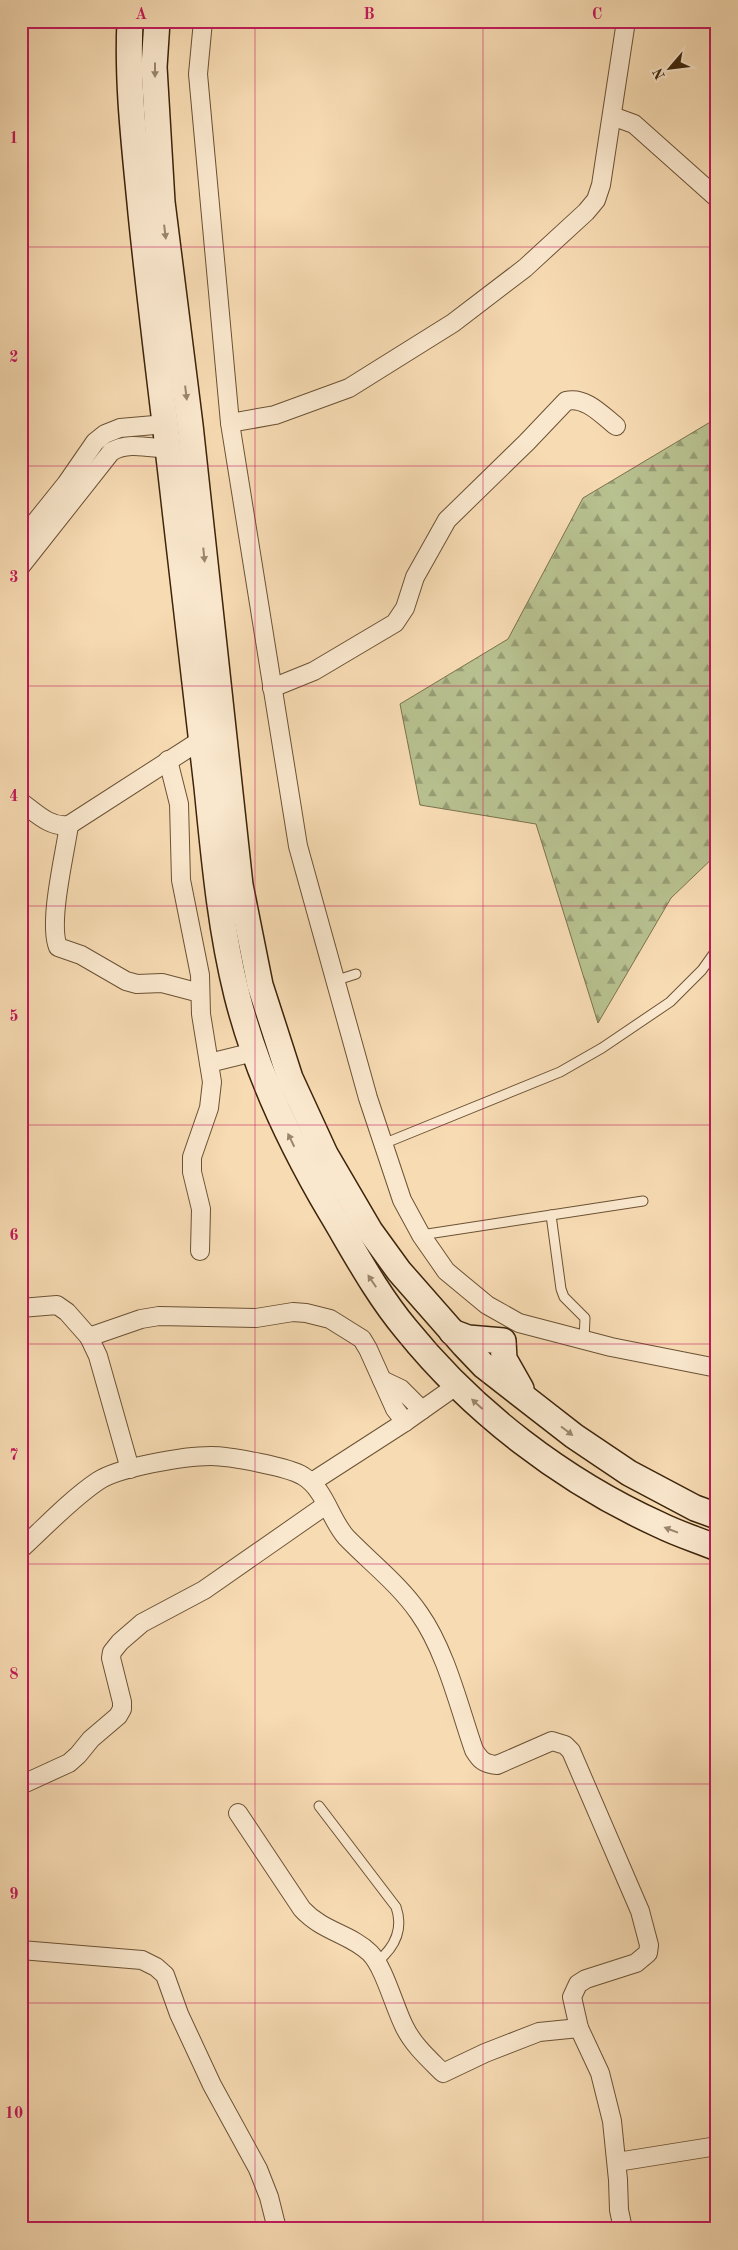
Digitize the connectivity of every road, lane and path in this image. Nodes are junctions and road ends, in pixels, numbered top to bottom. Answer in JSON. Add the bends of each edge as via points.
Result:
{"nodes":[{"id":1,"x":130,"y":21,"type":"edge"},
{"id":2,"x":157,"y":21,"type":"edge"},
{"id":3,"x":203,"y":21,"type":"edge"},
{"id":4,"x":626,"y":21,"type":"edge"},
{"id":5,"x":612,"y":116,"type":"junction"},
{"id":6,"x":717,"y":198,"type":"edge"},
{"id":7,"x":230,"y":423,"type":"junction"},
{"id":8,"x":166,"y":424,"type":"junction"},
{"id":9,"x":616,"y":426,"type":"dead end"},
{"id":10,"x":169,"y":449,"type":"junction"},
{"id":11,"x":21,"y":540,"type":"edge"},
{"id":12,"x":21,"y":566,"type":"edge"},
{"id":13,"x":272,"y":688,"type":"junction"},
{"id":14,"x":201,"y":740,"type":"junction"},
{"id":15,"x":168,"y":760,"type":"junction"},
{"id":16,"x":21,"y":802,"type":"edge"},
{"id":17,"x":69,"y":825,"type":"junction"},
{"id":18,"x":717,"y":949,"type":"edge"},
{"id":19,"x":356,"y":974,"type":"dead end"},
{"id":20,"x":334,"y":980,"type":"junction"},
{"id":21,"x":200,"y":993,"type":"junction"},
{"id":22,"x":254,"y":1052,"type":"junction"},
{"id":23,"x":209,"y":1063,"type":"junction"},
{"id":24,"x":383,"y":1144,"type":"junction"},
{"id":25,"x":643,"y":1201,"type":"dead end"},
{"id":26,"x":550,"y":1215,"type":"junction"},
{"id":27,"x":421,"y":1235,"type":"junction"},
{"id":28,"x":200,"y":1251,"type":"dead end"},
{"id":29,"x":21,"y":1308,"type":"edge"},
{"id":30,"x":452,"y":1332,"type":"junction"},
{"id":31,"x":511,"y":1332,"type":"junction"},
{"id":32,"x":89,"y":1337,"type":"junction"},
{"id":33,"x":584,"y":1340,"type":"junction"},
{"id":34,"x":484,"y":1366,"type":"junction"},
{"id":35,"x":717,"y":1368,"type":"edge"},
{"id":36,"x":382,"y":1380,"type":"junction"},
{"id":37,"x":456,"y":1386,"type":"junction"},
{"id":38,"x":528,"y":1402,"type":"junction"},
{"id":39,"x":422,"y":1410,"type":"junction"},
{"id":40,"x":405,"y":1422,"type":"junction"},
{"id":41,"x":516,"y":1436,"type":"junction"},
{"id":42,"x":130,"y":1469,"type":"junction"},
{"id":43,"x":312,"y":1482,"type":"junction"},
{"id":44,"x":326,"y":1505,"type":"junction"},
{"id":45,"x":717,"y":1516,"type":"edge"},
{"id":46,"x":717,"y":1548,"type":"edge"},
{"id":47,"x":21,"y":1549,"type":"edge"},
{"id":48,"x":21,"y":1785,"type":"edge"},
{"id":49,"x":319,"y":1806,"type":"dead end"},
{"id":50,"x":238,"y":1813,"type":"dead end"},
{"id":51,"x":21,"y":1950,"type":"edge"},
{"id":52,"x":377,"y":1962,"type":"junction"},
{"id":53,"x":579,"y":2028,"type":"junction"},
{"id":54,"x":717,"y":2146,"type":"edge"},
{"id":55,"x":616,"y":2162,"type":"junction"},
{"id":56,"x":277,"y":2229,"type":"edge"},
{"id":57,"x":623,"y":2229,"type":"edge"}],
"edges":[{"from":1,"to":8,"type":"main road","via":[[128,68],[134,149]]},
{"from":2,"to":30,"type":"main road","one_way":true,"via":[[154,67],[162,202],[240,885],[258,976],[290,1078],[325,1154],[370,1231],[399,1271]]},
{"from":3,"to":7,"type":"street","via":[[198,74]]},
{"from":4,"to":5,"type":"street"},
{"from":5,"to":6,"type":"street","via":[[634,124]]},
{"from":5,"to":7,"type":"street","via":[[596,200],[525,268],[454,323],[349,388],[275,415]]},
{"from":7,"to":13,"type":"street"},
{"from":8,"to":10,"type":"main road"},
{"from":8,"to":11,"type":"street","via":[[120,428],[100,438]]},
{"from":9,"to":13,"type":"street","via":[[582,401],[566,401],[446,520],[395,623],[314,671]]},
{"from":10,"to":12,"type":"street","via":[[127,446],[110,452]]},
{"from":10,"to":14,"type":"main road"},
{"from":13,"to":20,"type":"street","via":[[298,846]]},
{"from":14,"to":15,"type":"street"},
{"from":14,"to":22,"type":"main road","via":[[216,875],[229,954],[237,996]]},
{"from":15,"to":17,"type":"street"},
{"from":15,"to":21,"type":"street","via":[[179,804],[181,880],[200,975]]},
{"from":16,"to":17,"type":"street","via":[[51,824]]},
{"from":17,"to":21,"type":"street","via":[[55,924],[58,947],[137,984],[162,983]]},
{"from":18,"to":24,"type":"lane","via":[[702,970],[670,1002],[602,1048],[560,1072]]},
{"from":19,"to":20,"type":"lane"},
{"from":20,"to":24,"type":"street"},
{"from":21,"to":23,"type":"street"},
{"from":22,"to":23,"type":"street"},
{"from":37,"to":22,"type":"main road","one_way":true,"via":[[404,1328],[369,1278],[306,1170],[281,1120]]},
{"from":23,"to":28,"type":"street","via":[[212,1082],[209,1108],[192,1157],[192,1172],[201,1209]]},
{"from":24,"to":27,"type":"street","via":[[402,1200]]},
{"from":25,"to":26,"type":"lane"},
{"from":26,"to":27,"type":"lane"},
{"from":26,"to":33,"type":"lane","via":[[561,1288],[564,1296],[585,1318]]},
{"from":27,"to":31,"type":"street","via":[[446,1271],[487,1304]]},
{"from":29,"to":32,"type":"street","via":[[57,1305]]},
{"from":30,"to":31,"type":"main road","via":[[468,1338]]},
{"from":30,"to":34,"type":"main road"},
{"from":31,"to":33,"type":"street"},
{"from":31,"to":34,"type":"street"},
{"from":31,"to":38,"type":"main road","via":[[506,1364]]},
{"from":32,"to":36,"type":"street","via":[[159,1316],[256,1318],[306,1313],[330,1319],[362,1339]]},
{"from":32,"to":42,"type":"street","via":[[98,1356]]},
{"from":33,"to":35,"type":"street"},
{"from":34,"to":38,"type":"main road"},
{"from":34,"to":41,"type":"main road","via":[[492,1394],[509,1417]]},
{"from":36,"to":39,"type":"street","via":[[401,1389]]},
{"from":36,"to":40,"type":"street","via":[[395,1409]]},
{"from":37,"to":39,"type":"street"},
{"from":41,"to":37,"type":"main road","one_way":true},
{"from":38,"to":45,"type":"main road","one_way":true,"via":[[630,1473],[695,1508]]},
{"from":39,"to":40,"type":"street"},
{"from":40,"to":43,"type":"street"},
{"from":46,"to":41,"type":"main road","one_way":true,"via":[[660,1526],[607,1498],[543,1458]]},
{"from":42,"to":43,"type":"street","via":[[212,1456],[285,1468]]},
{"from":42,"to":47,"type":"street","via":[[98,1481]]},
{"from":43,"to":44,"type":"street"},
{"from":44,"to":48,"type":"street","via":[[204,1590],[142,1623],[120,1642],[111,1658],[122,1702],[118,1716],[68,1763]]},
{"from":44,"to":53,"type":"street","via":[[342,1532],[421,1615],[436,1645],[474,1750],[481,1760],[496,1765],[552,1741],[565,1745],[571,1752],[640,1911],[650,1945],[648,1953],[636,1963],[578,1984],[572,1997]]},
{"from":49,"to":52,"type":"lane","via":[[396,1908],[399,1928],[396,1938],[387,1954]]},
{"from":50,"to":52,"type":"street","via":[[306,1913],[319,1924],[359,1945]]},
{"from":51,"to":56,"type":"street","via":[[142,1960],[165,1975],[212,2085],[258,2169]]},
{"from":52,"to":53,"type":"street","via":[[405,2028],[418,2048],[443,2073],[532,2034]]},
{"from":53,"to":55,"type":"street","via":[[606,2092]]},
{"from":54,"to":55,"type":"street"},
{"from":55,"to":57,"type":"street"}]}
